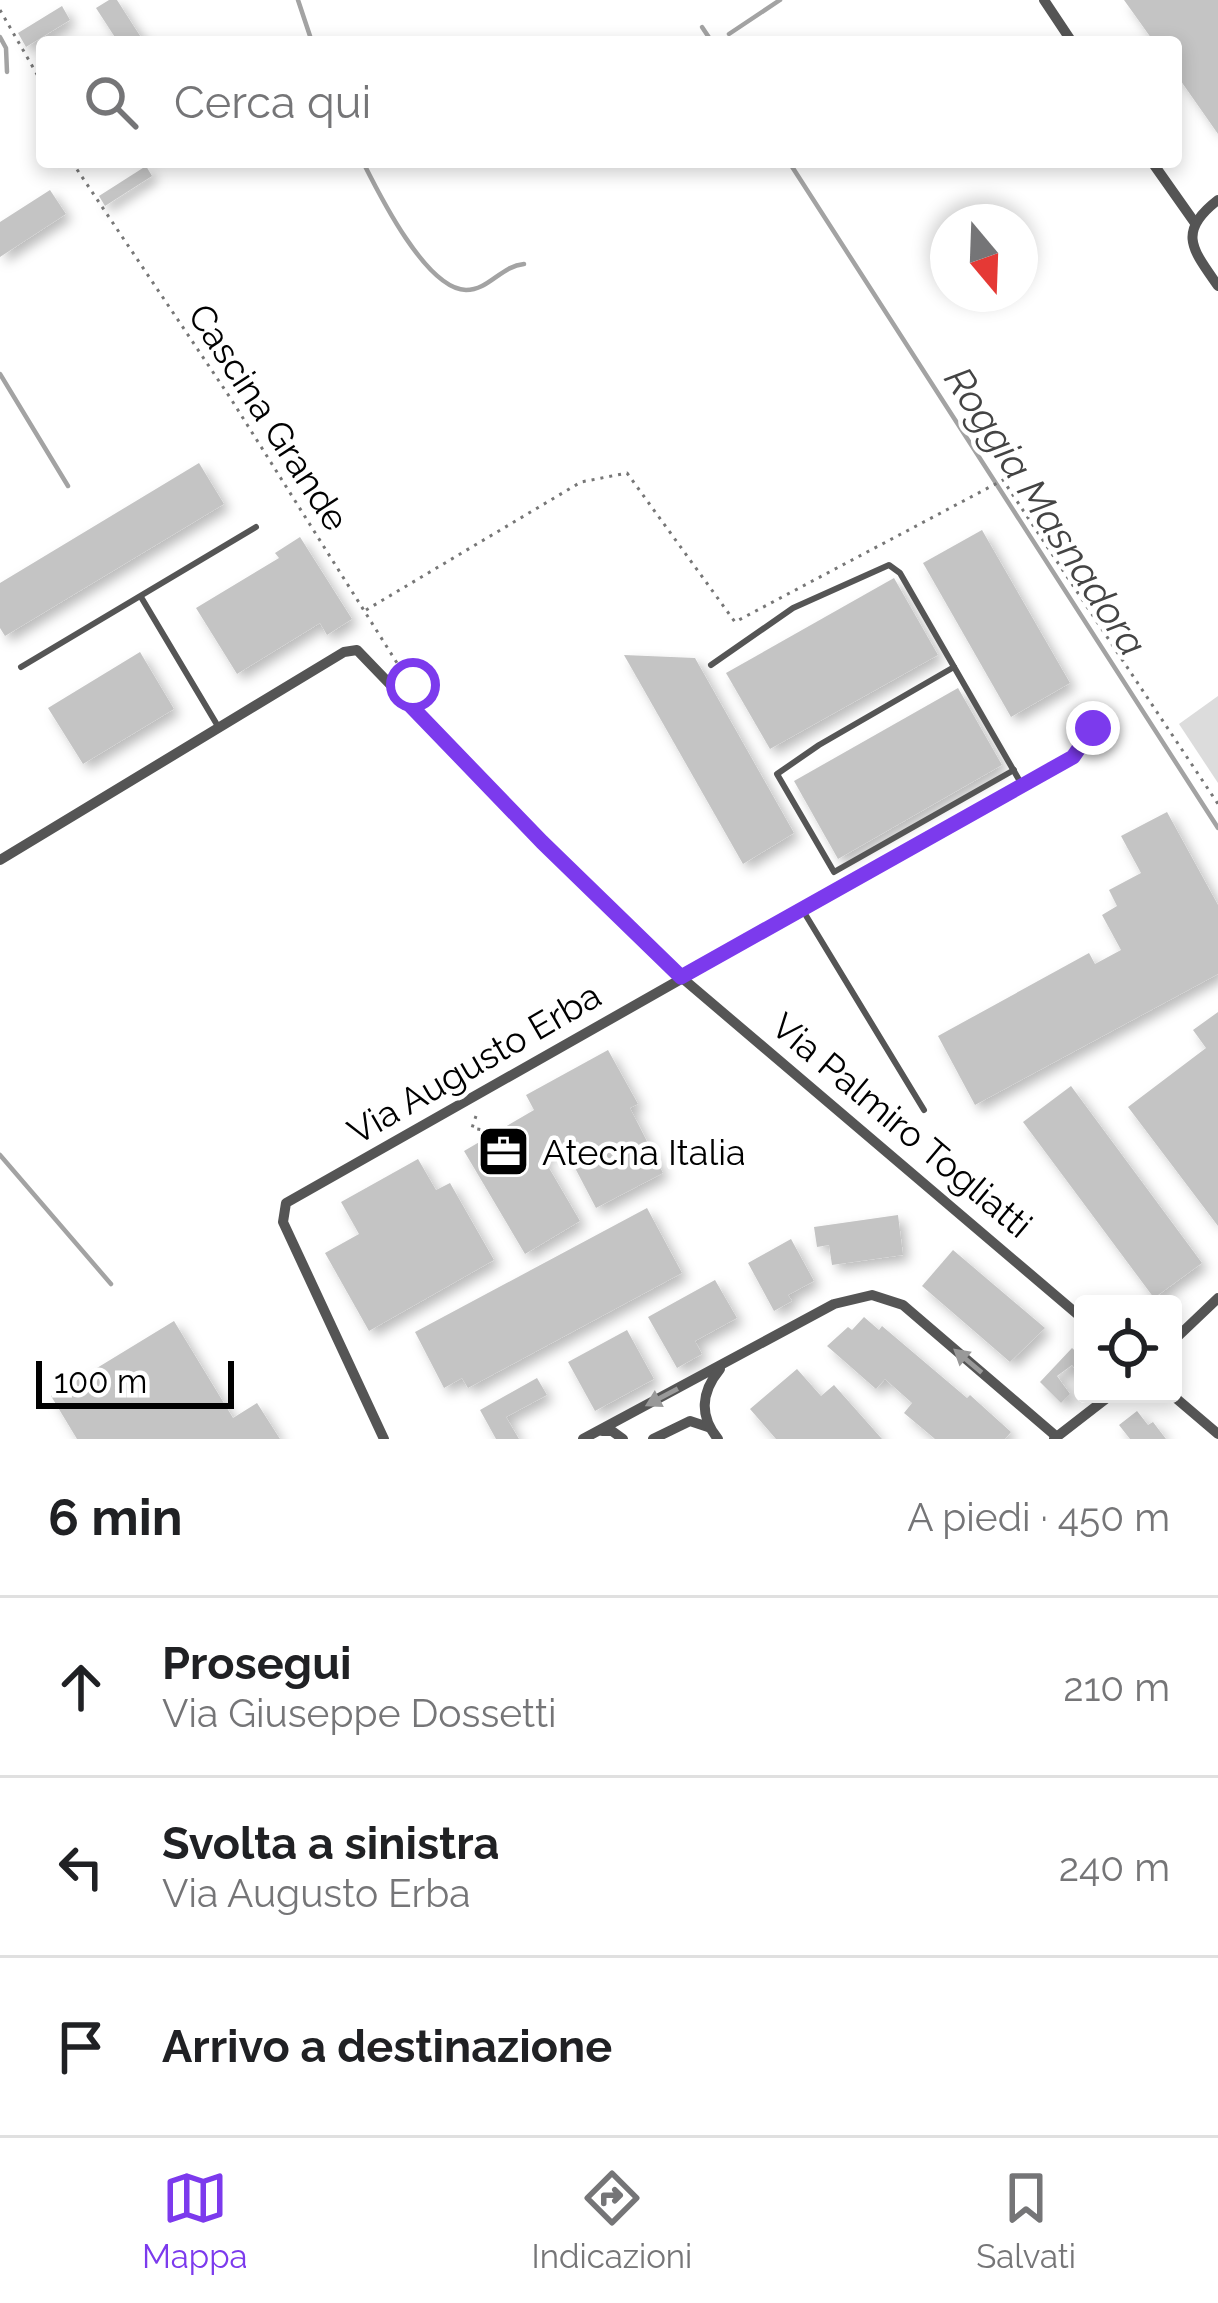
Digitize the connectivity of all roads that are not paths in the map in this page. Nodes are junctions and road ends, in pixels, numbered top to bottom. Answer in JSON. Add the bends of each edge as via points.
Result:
{"nodes":[{"id":1,"x":1045,"y":0,"type":"edge"},
{"id":2,"x":1068,"y":36,"type":"edge"},
{"id":3,"x":1156,"y":168,"type":"edge"},
{"id":4,"x":1218,"y":200,"type":"edge"},
{"id":5,"x":1195,"y":223,"type":"junction"},
{"id":6,"x":1218,"y":286,"type":"edge"},
{"id":7,"x":256,"y":527,"type":"dead end"},
{"id":8,"x":140,"y":596,"type":"junction"},
{"id":9,"x":711,"y":665,"type":"dead end"},
{"id":10,"x":21,"y":667,"type":"dead end"},
{"id":11,"x":954,"y":667,"type":"junction"},
{"id":12,"x":219,"y":728,"type":"junction"},
{"id":13,"x":1093,"y":728,"type":"dead end"},
{"id":14,"x":1014,"y":770,"type":"junction"},
{"id":15,"x":1022,"y":785,"type":"junction"},
{"id":16,"x":0,"y":860,"type":"edge"},
{"id":17,"x":802,"y":909,"type":"junction"},
{"id":18,"x":681,"y":977,"type":"junction"},
{"id":19,"x":924,"y":1110,"type":"dead end"},
{"id":20,"x":1218,"y":1298,"type":"edge"},
{"id":21,"x":1074,"y":1311,"type":"edge"},
{"id":22,"x":1182,"y":1332,"type":"edge"},
{"id":23,"x":726,"y":1362,"type":"junction"},
{"id":24,"x":1101,"y":1403,"type":"edge"},
{"id":25,"x":1182,"y":1403,"type":"edge"},
{"id":26,"x":708,"y":1427,"type":"junction"},
{"id":27,"x":598,"y":1431,"type":"junction"},
{"id":28,"x":1218,"y":1434,"type":"edge"},
{"id":29,"x":1056,"y":1438,"type":"edge"},
{"id":30,"x":384,"y":1439,"type":"edge"},
{"id":31,"x":583,"y":1439,"type":"edge"},
{"id":32,"x":623,"y":1439,"type":"edge"},
{"id":33,"x":653,"y":1439,"type":"edge"},
{"id":34,"x":718,"y":1439,"type":"edge"}],
"edges":[{"from":1,"to":2,"type":"street"},
{"from":3,"to":5,"type":"street"},
{"from":4,"to":5,"type":"street"},
{"from":5,"to":6,"type":"street","via":[[1195,253]]},
{"from":7,"to":8,"type":"lane"},
{"from":8,"to":10,"type":"lane"},
{"from":8,"to":12,"type":"lane"},
{"from":9,"to":11,"type":"lane","via":[[793,608],[890,565]]},
{"from":11,"to":14,"type":"lane"},
{"from":11,"to":14,"type":"lane","via":[[777,774],[815,841],[834,872]]},
{"from":12,"to":16,"type":"street"},
{"from":12,"to":18,"type":"street","name":"Via Palmiro Togliatti","via":[[351,649],[359,652]]},
{"from":13,"to":15,"type":"street","name":"Via Augusto Erba","via":[[1073,757]]},
{"from":14,"to":15,"type":"lane"},
{"from":15,"to":17,"type":"street","name":"Via Augusto Erba"},
{"from":17,"to":18,"type":"street","name":"Via Augusto Erba"},
{"from":17,"to":19,"type":"lane"},
{"from":18,"to":21,"type":"street","name":"Via Palmiro Togliatti"},
{"from":18,"to":30,"type":"street","name":"Via Augusto Erba","via":[[286,1203],[283,1222]]},
{"from":20,"to":22,"type":"street"},
{"from":23,"to":26,"type":"street","via":[[704,1396]]},
{"from":23,"to":27,"type":"street","one_way":true},
{"from":29,"to":23,"type":"street","one_way":true,"via":[[886,1297],[834,1304]]},
{"from":24,"to":29,"type":"street"},
{"from":25,"to":28,"type":"street"},
{"from":26,"to":33,"type":"street","via":[[690,1421]]},
{"from":26,"to":34,"type":"street"},
{"from":27,"to":31,"type":"street"},
{"from":27,"to":32,"type":"street"}]}
